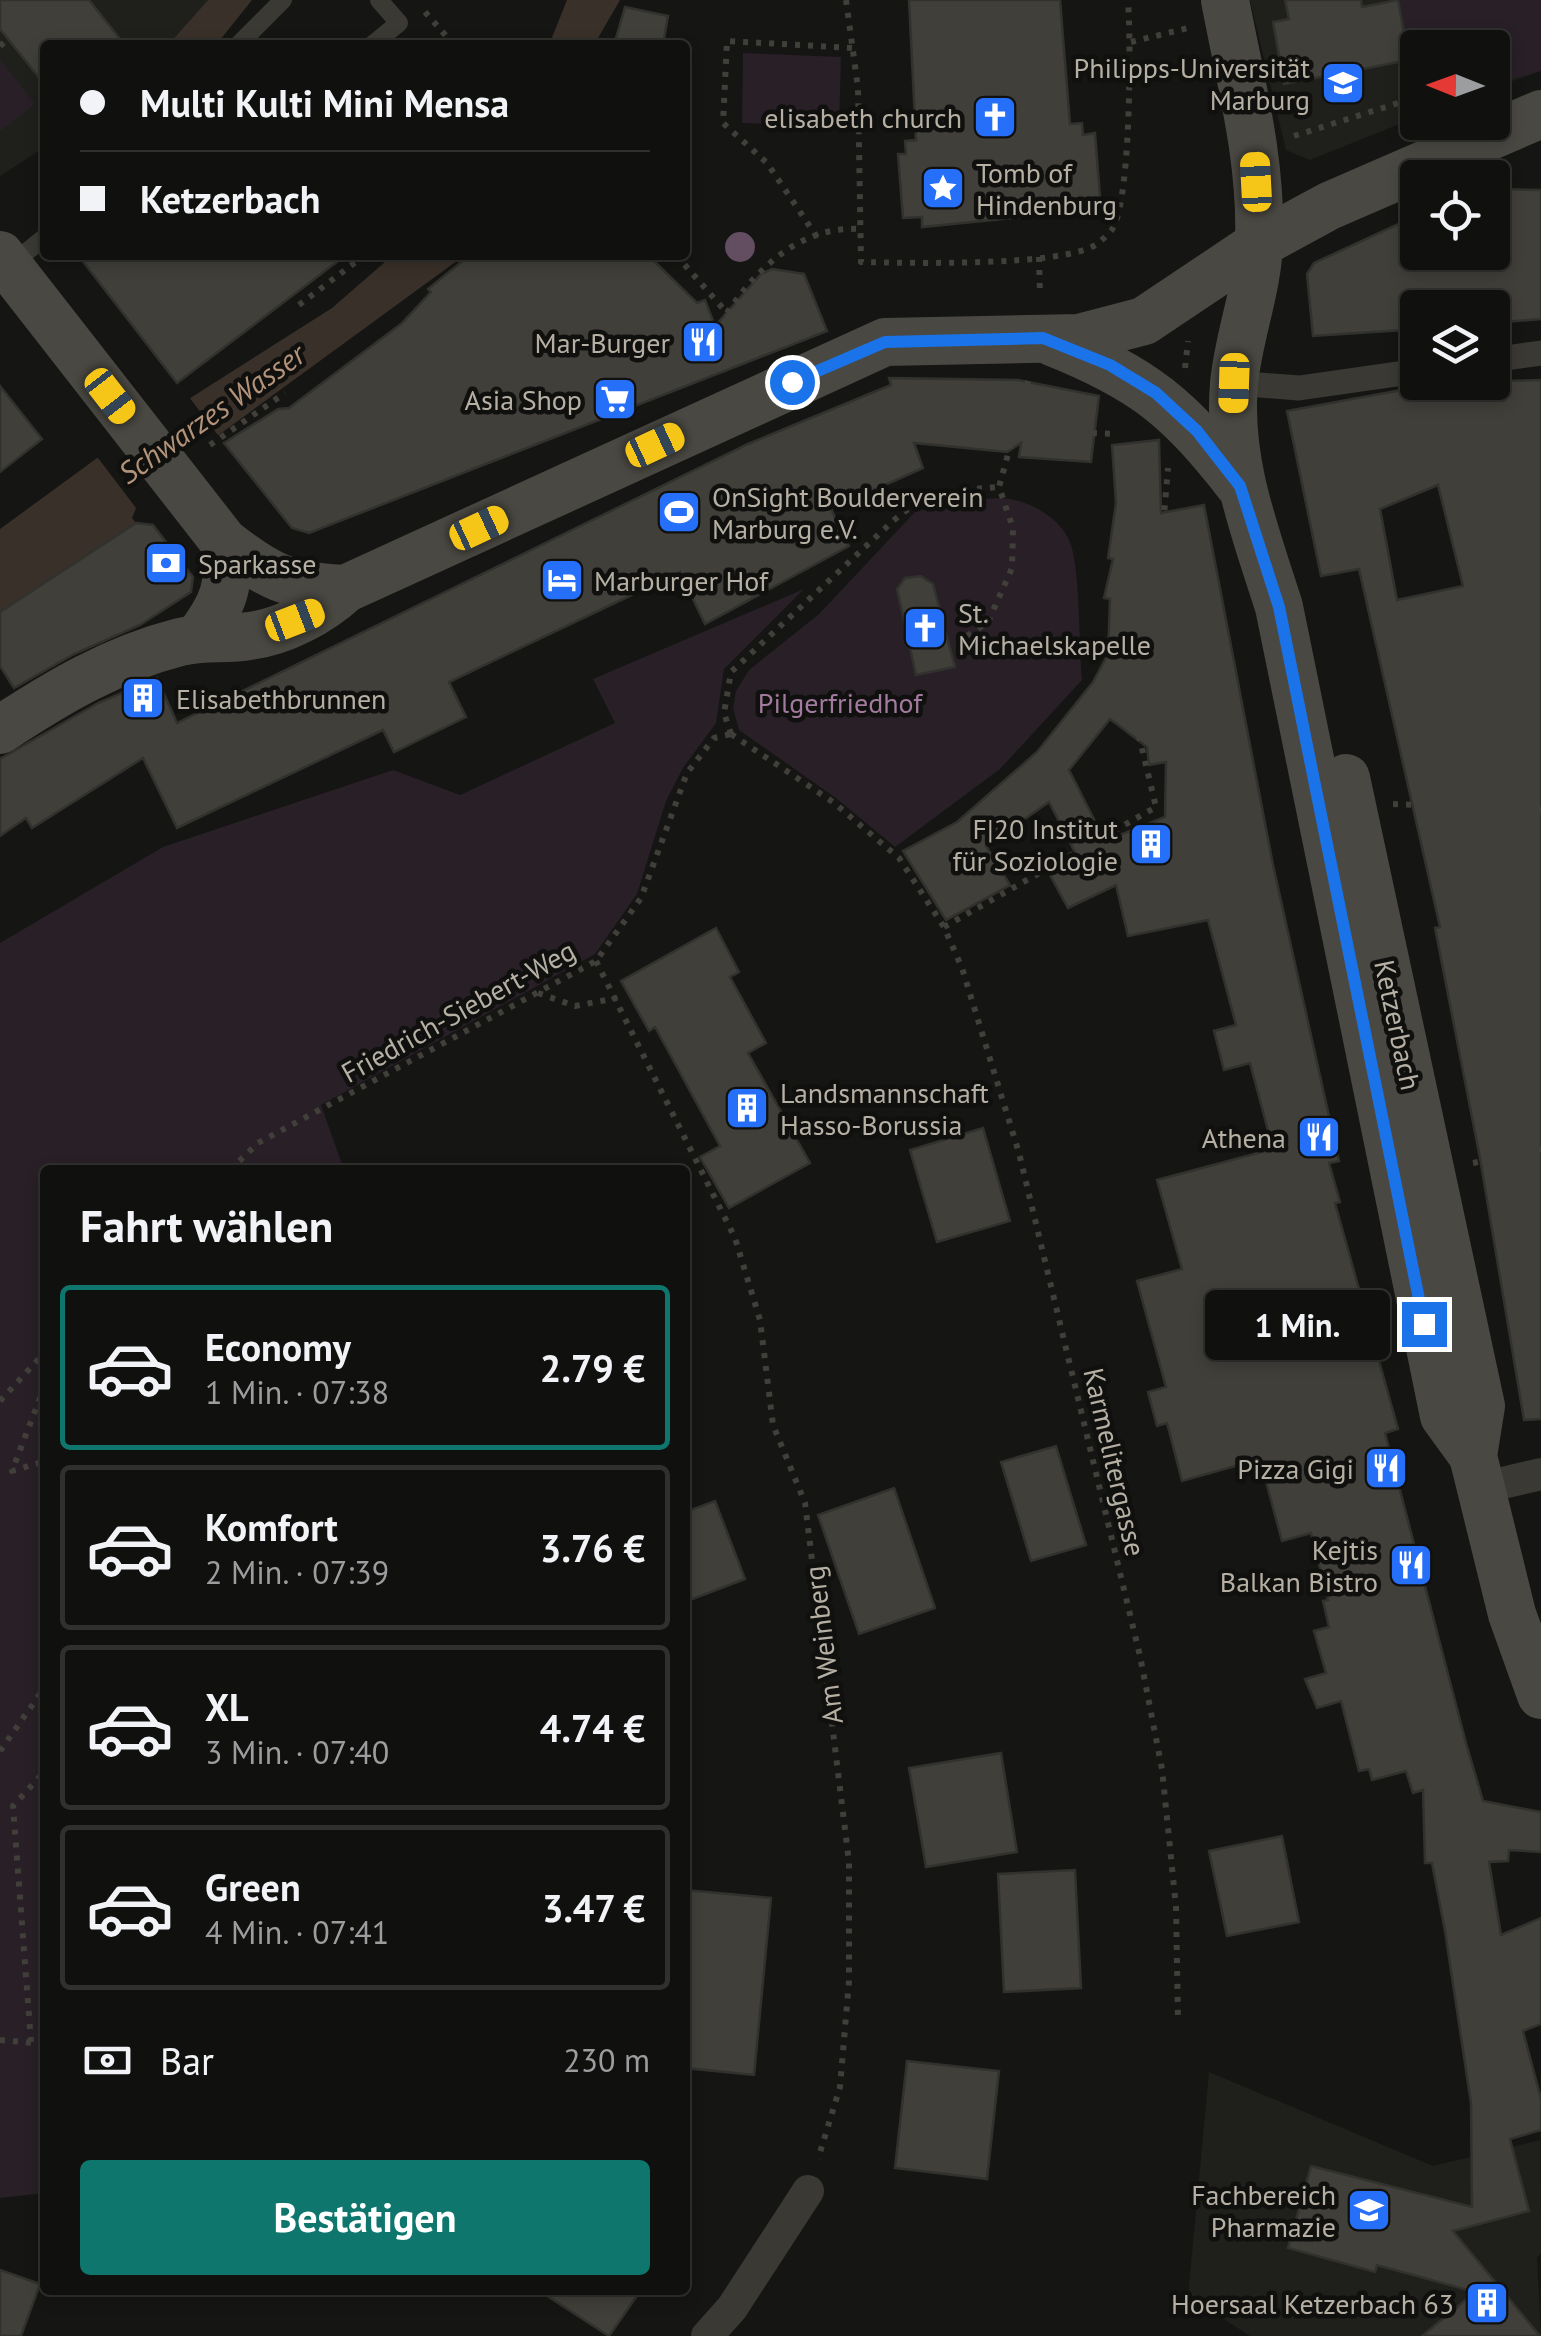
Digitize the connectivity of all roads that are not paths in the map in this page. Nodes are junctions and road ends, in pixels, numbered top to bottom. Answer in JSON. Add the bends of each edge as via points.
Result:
{"nodes":[{"id":1,"x":283,"y":0,"type":"edge"},
{"id":2,"x":379,"y":0,"type":"edge"},
{"id":3,"x":1225,"y":0,"type":"edge"},
{"id":4,"x":244,"y":40,"type":"edge"},
{"id":5,"x":378,"y":40,"type":"edge"},
{"id":6,"x":1541,"y":114,"type":"edge"},
{"id":7,"x":1259,"y":244,"type":"junction"},
{"id":8,"x":18,"y":253,"type":"edge"},
{"id":9,"x":1038,"y":342,"type":"junction"},
{"id":10,"x":1541,"y":353,"type":"edge"},
{"id":11,"x":1510,"y":357,"type":"edge"},
{"id":12,"x":1400,"y":374,"type":"edge"},
{"id":13,"x":1234,"y":383,"type":"junction"},
{"id":14,"x":1240,"y":486,"type":"junction"},
{"id":15,"x":224,"y":542,"type":"junction"},
{"id":16,"x":345,"y":589,"type":"junction"},
{"id":17,"x":198,"y":638,"type":"junction"},
{"id":18,"x":0,"y":730,"type":"edge"},
{"id":19,"x":1477,"y":1472,"type":"junction"},
{"id":20,"x":1541,"y":1474,"type":"edge"},
{"id":21,"x":1541,"y":1695,"type":"edge"},
{"id":22,"x":808,"y":2191,"type":"road end"},
{"id":23,"x":707,"y":2336,"type":"edge"}],
"edges":[{"from":1,"to":4,"type":"lane"},
{"from":2,"to":5,"type":"lane","via":[[399,22]]},
{"from":3,"to":7,"type":"main road","name":"Ketzerbach","via":[[1255,151]]},
{"from":6,"to":7,"type":"main road","via":[[1328,206]]},
{"from":7,"to":9,"type":"main road","via":[[1144,321]]},
{"from":7,"to":13,"type":"main road","name":"Ketzerbach"},
{"from":8,"to":15,"type":"main road","via":[[128,419]]},
{"from":9,"to":14,"type":"main road","via":[[1110,365],[1156,393]]},
{"from":9,"to":16,"type":"main road","via":[[885,342]]},
{"from":10,"to":11,"type":"street"},
{"from":12,"to":13,"type":"street","via":[[1299,388]]},
{"from":13,"to":14,"type":"main road","name":"Ketzerbach"},
{"from":14,"to":19,"type":"main road","name":"Ketzerbach","via":[[1279,607],[1444,1416]]},
{"from":15,"to":16,"type":"main road","via":[[285,583]]},
{"from":15,"to":17,"type":"main road","via":[[226,594]]},
{"from":16,"to":17,"type":"main road","via":[[323,609],[251,636]]},
{"from":17,"to":18,"type":"main road","via":[[70,683]]},
{"from":19,"to":20,"type":"street"},
{"from":19,"to":21,"type":"main road","name":"Ketzerbach","via":[[1512,1614]]},
{"from":22,"to":23,"type":"street"}]}
